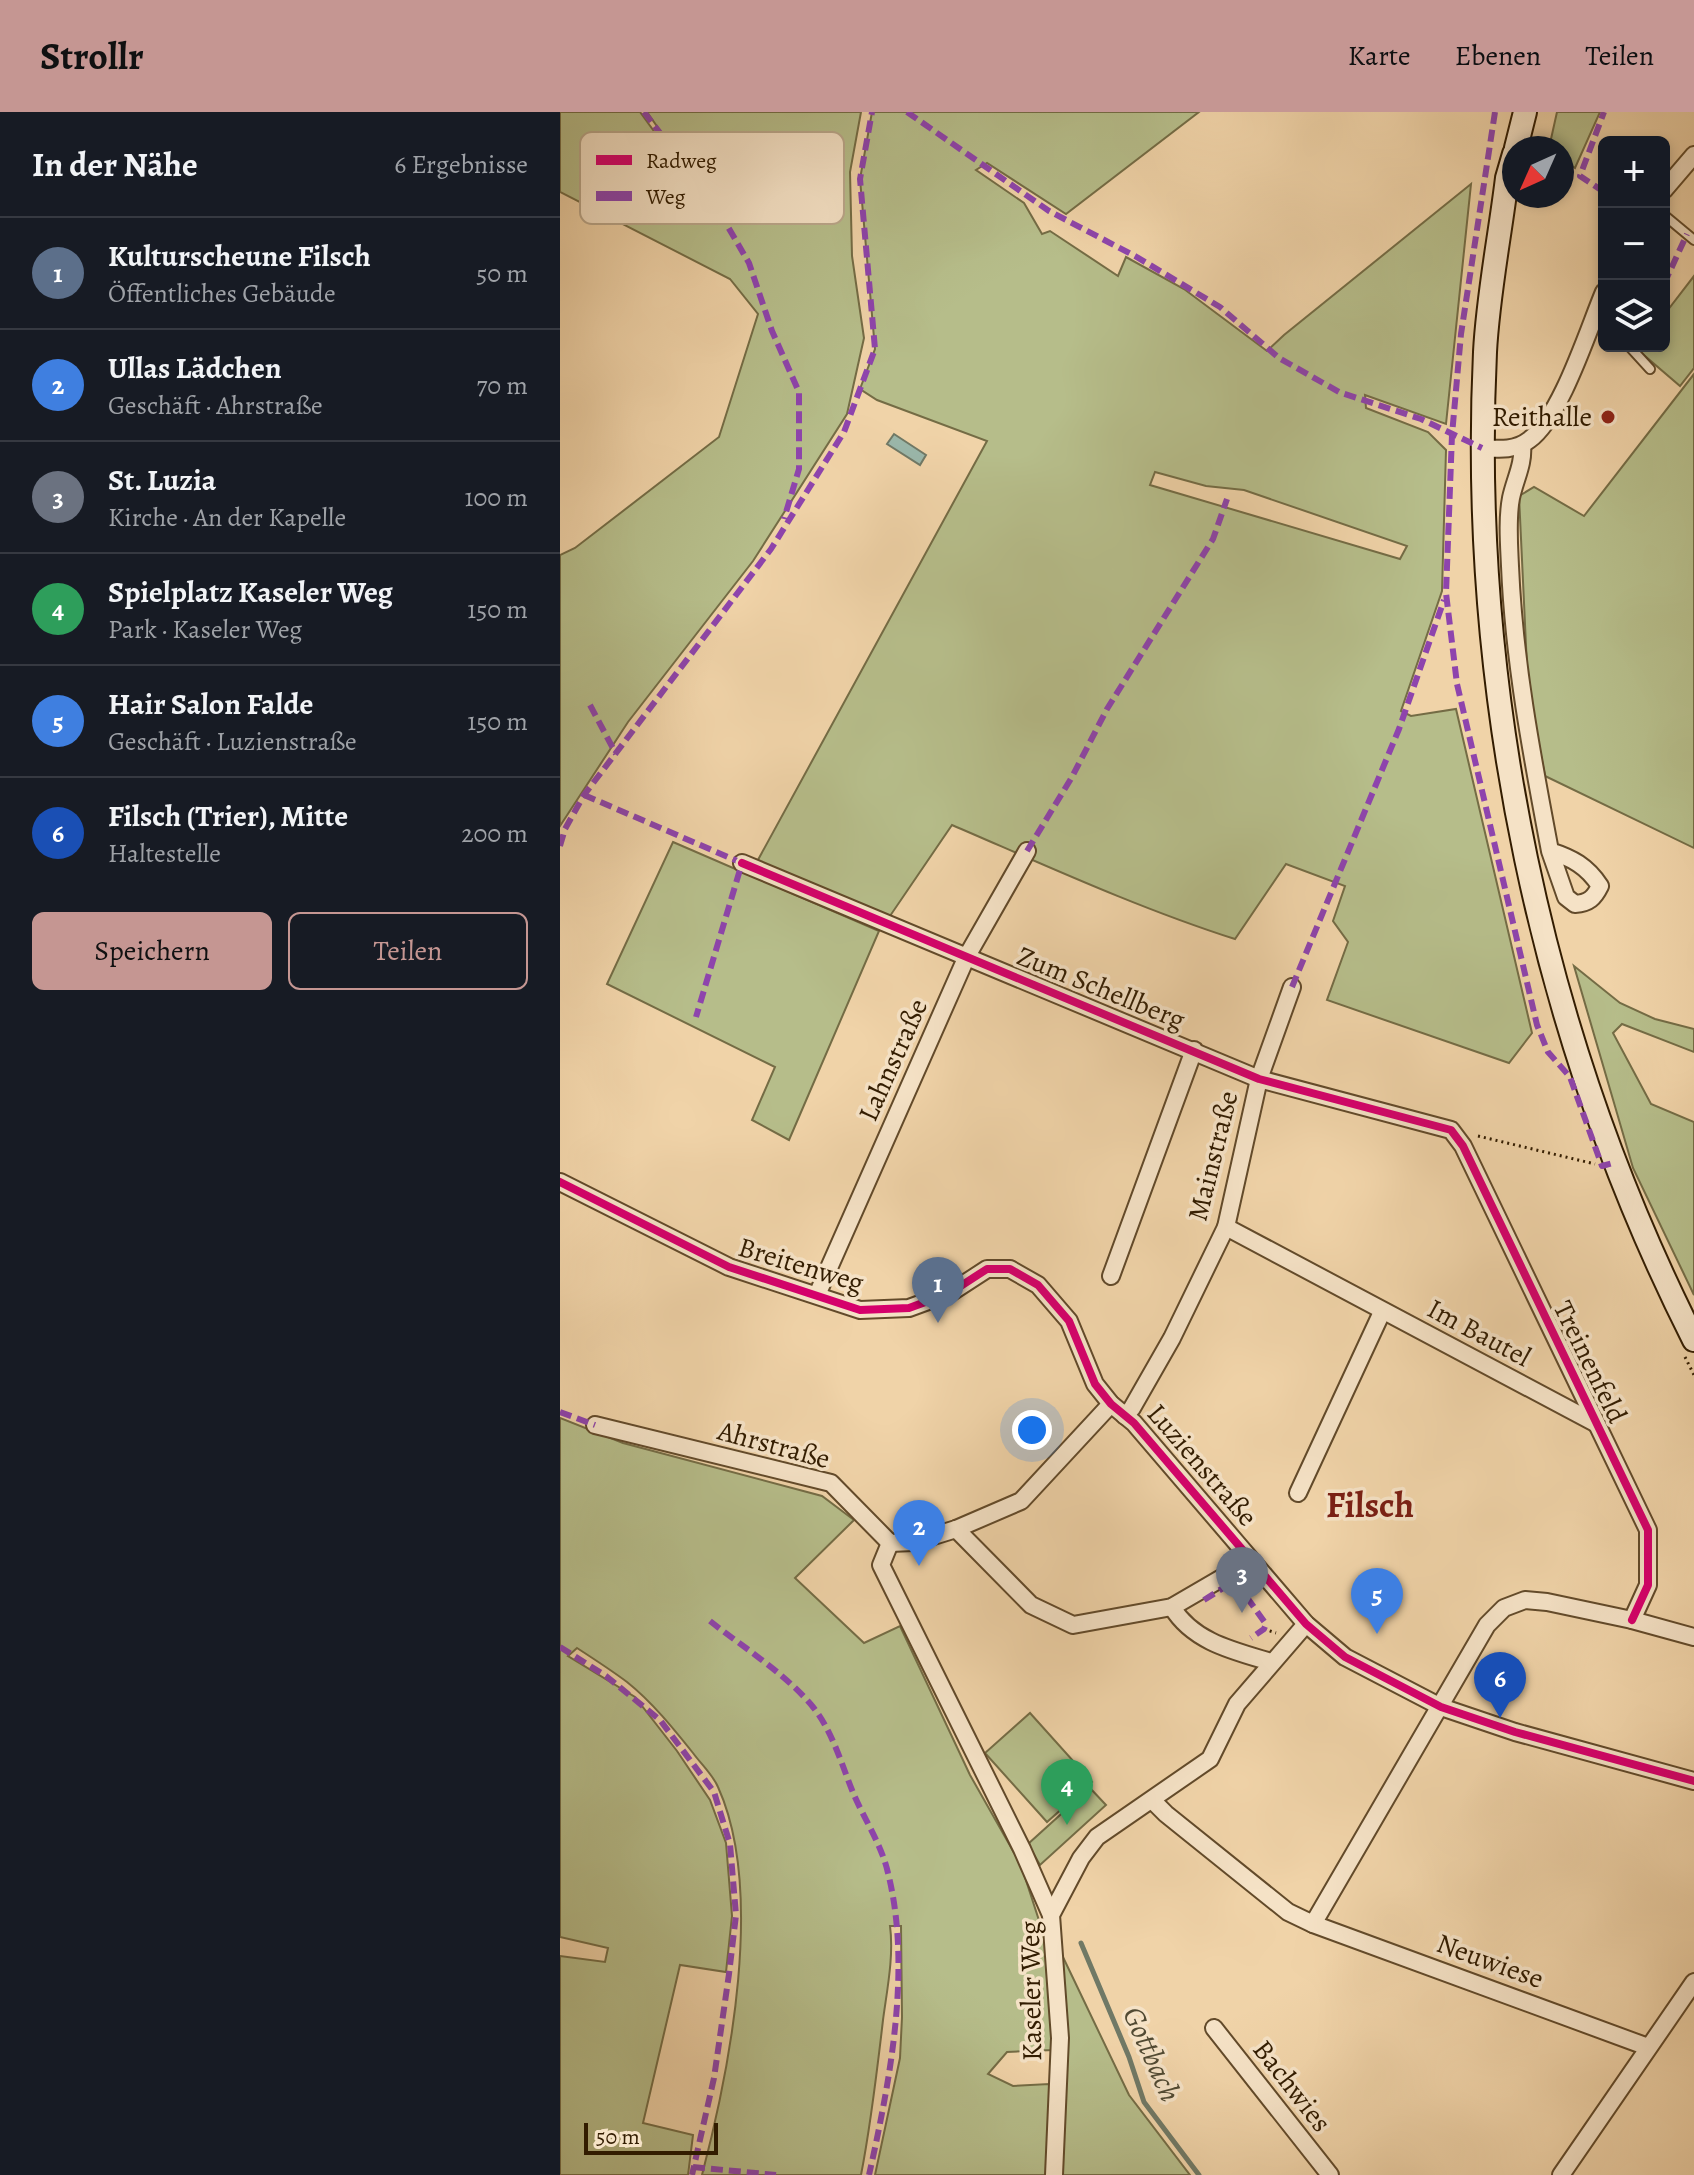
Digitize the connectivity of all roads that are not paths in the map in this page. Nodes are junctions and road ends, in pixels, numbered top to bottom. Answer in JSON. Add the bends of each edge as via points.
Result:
{"nodes":[{"id":1,"x":1525,"y":112,"type":"edge"},
{"id":2,"x":1519,"y":136,"type":"edge"},
{"id":3,"x":1694,"y":155,"type":"edge"},
{"id":4,"x":1670,"y":183,"type":"edge"},
{"id":5,"x":1503,"y":208,"type":"edge"},
{"id":6,"x":1670,"y":220,"type":"edge"},
{"id":7,"x":1694,"y":240,"type":"edge"},
{"id":8,"x":1598,"y":320,"type":"edge"},
{"id":9,"x":1634,"y":352,"type":"edge"},
{"id":10,"x":1650,"y":369,"type":"dead end"},
{"id":11,"x":1522,"y":445,"type":"junction"},
{"id":12,"x":1482,"y":448,"type":"junction"},
{"id":13,"x":1027,"y":851,"type":"dead end"},
{"id":14,"x":1550,"y":851,"type":"dead end"},
{"id":15,"x":742,"y":863,"type":"dead end"},
{"id":16,"x":967,"y":956,"type":"junction"},
{"id":17,"x":1292,"y":987,"type":"dead end"},
{"id":18,"x":1194,"y":1050,"type":"junction"},
{"id":19,"x":1259,"y":1079,"type":"junction"},
{"id":20,"x":1451,"y":1130,"type":"joint"},
{"id":21,"x":560,"y":1182,"type":"edge"},
{"id":22,"x":1226,"y":1227,"type":"junction"},
{"id":23,"x":1111,"y":1276,"type":"dead end"},
{"id":24,"x":817,"y":1295,"type":"junction"},
{"id":25,"x":1382,"y":1312,"type":"junction"},
{"id":26,"x":1688,"y":1344,"type":"edge"},
{"id":27,"x":1111,"y":1404,"type":"junction"},
{"id":28,"x":1125,"y":1416,"type":"junction"},
{"id":29,"x":1595,"y":1423,"type":"junction"},
{"id":30,"x":595,"y":1425,"type":"dead end"},
{"id":31,"x":1298,"y":1493,"type":"dead end"},
{"id":32,"x":956,"y":1529,"type":"junction"},
{"id":33,"x":890,"y":1543,"type":"junction"},
{"id":34,"x":1251,"y":1561,"type":"junction"},
{"id":35,"x":1172,"y":1607,"type":"junction"},
{"id":36,"x":1632,"y":1620,"type":"junction"},
{"id":37,"x":1306,"y":1624,"type":"junction"},
{"id":38,"x":1694,"y":1637,"type":"edge"},
{"id":39,"x":1271,"y":1662,"type":"junction"},
{"id":40,"x":1441,"y":1707,"type":"junction"},
{"id":41,"x":1694,"y":1781,"type":"edge"},
{"id":42,"x":1152,"y":1800,"type":"junction"},
{"id":43,"x":1051,"y":1915,"type":"junction"},
{"id":44,"x":1313,"y":1924,"type":"junction"},
{"id":45,"x":1694,"y":1982,"type":"edge"},
{"id":46,"x":1214,"y":2028,"type":"dead end"},
{"id":47,"x":1648,"y":2047,"type":"junction"},
{"id":48,"x":1054,"y":2175,"type":"edge"},
{"id":49,"x":1330,"y":2175,"type":"edge"},
{"id":50,"x":1561,"y":2175,"type":"edge"}],
"edges":[{"from":1,"to":2,"type":"main road"},
{"from":3,"to":4,"type":"street"},
{"from":5,"to":12,"type":"main road","via":[[1485,348]]},
{"from":6,"to":7,"type":"lane"},
{"from":8,"to":11,"type":"street","via":[[1544,426]]},
{"from":9,"to":10,"type":"lane"},
{"from":11,"to":12,"type":"street"},
{"from":11,"to":14,"type":"street","via":[[1511,499],[1510,565],[1517,656]]},
{"from":12,"to":26,"type":"main road","via":[[1495,682],[1524,845],[1559,991],[1600,1118]]},
{"from":13,"to":16,"type":"street","name":"Lahnstraße"},
{"from":15,"to":16,"type":"street","name":"Zum Schellberg"},
{"from":16,"to":18,"type":"street","name":"Zum Schellberg"},
{"from":16,"to":24,"type":"street","name":"Lahnstraße"},
{"from":17,"to":19,"type":"street","name":"Mainstraße"},
{"from":18,"to":19,"type":"street","name":"Zum Schellberg"},
{"from":18,"to":23,"type":"street","name":"Zum Schellberg"},
{"from":19,"to":20,"type":"street","name":"Zum Schellberg"},
{"from":19,"to":22,"type":"street","name":"Mainstraße"},
{"from":20,"to":29,"type":"street","name":"Treinenfeld"},
{"from":21,"to":24,"type":"street","name":"Breitenweg","via":[[729,1267]]},
{"from":22,"to":25,"type":"street","name":"Im Bautel"},
{"from":22,"to":28,"type":"street","name":"Mainstraße","via":[[1172,1338]]},
{"from":24,"to":27,"type":"street","name":"Breitenweg","via":[[860,1310],[909,1308],[950,1293],[987,1269],[1010,1269],[1038,1285],[1069,1321],[1095,1384]]},
{"from":25,"to":29,"type":"street","name":"Im Bautel"},
{"from":25,"to":31,"type":"street","name":"Im Bautel"},
{"from":27,"to":28,"type":"street","name":"Luzienstraße"},
{"from":27,"to":32,"type":"street","via":[[1021,1501]]},
{"from":28,"to":34,"type":"street","name":"Luzienstraße"},
{"from":29,"to":36,"type":"street","name":"Treinenfeld","via":[[1648,1530],[1648,1585]]},
{"from":30,"to":33,"type":"street","name":"Ahrstraße","via":[[831,1483]]},
{"from":32,"to":33,"type":"street","via":[[914,1542]]},
{"from":32,"to":35,"type":"street","via":[[1031,1605],[1073,1625]]},
{"from":33,"to":43,"type":"street","via":[[881,1565]]},
{"from":34,"to":35,"type":"street"},
{"from":34,"to":37,"type":"street","name":"Luzienstraße"},
{"from":35,"to":39,"type":"street","via":[[1180,1621],[1214,1644]]},
{"from":36,"to":38,"type":"street"},
{"from":36,"to":40,"type":"street","via":[[1547,1602],[1525,1600],[1504,1608],[1487,1625]]},
{"from":37,"to":39,"type":"street","name":"Kaseler Weg"},
{"from":37,"to":40,"type":"street","name":"Luzienstraße","via":[[1345,1657]]},
{"from":39,"to":42,"type":"street","name":"Kaseler Weg","via":[[1237,1704],[1210,1759]]},
{"from":40,"to":41,"type":"street","name":"Luzienstraße"},
{"from":40,"to":44,"type":"street"},
{"from":42,"to":43,"type":"street","name":"Kaseler Weg","via":[[1097,1837]]},
{"from":42,"to":44,"type":"street","name":"Neuwiese","via":[[1288,1912]]},
{"from":43,"to":48,"type":"street","name":"Kaseler Weg","via":[[1060,2038]]},
{"from":44,"to":47,"type":"street","name":"Neuwiese"},
{"from":45,"to":47,"type":"street"},
{"from":46,"to":49,"type":"street","name":"Bachwies"},
{"from":47,"to":50,"type":"street"}]}
